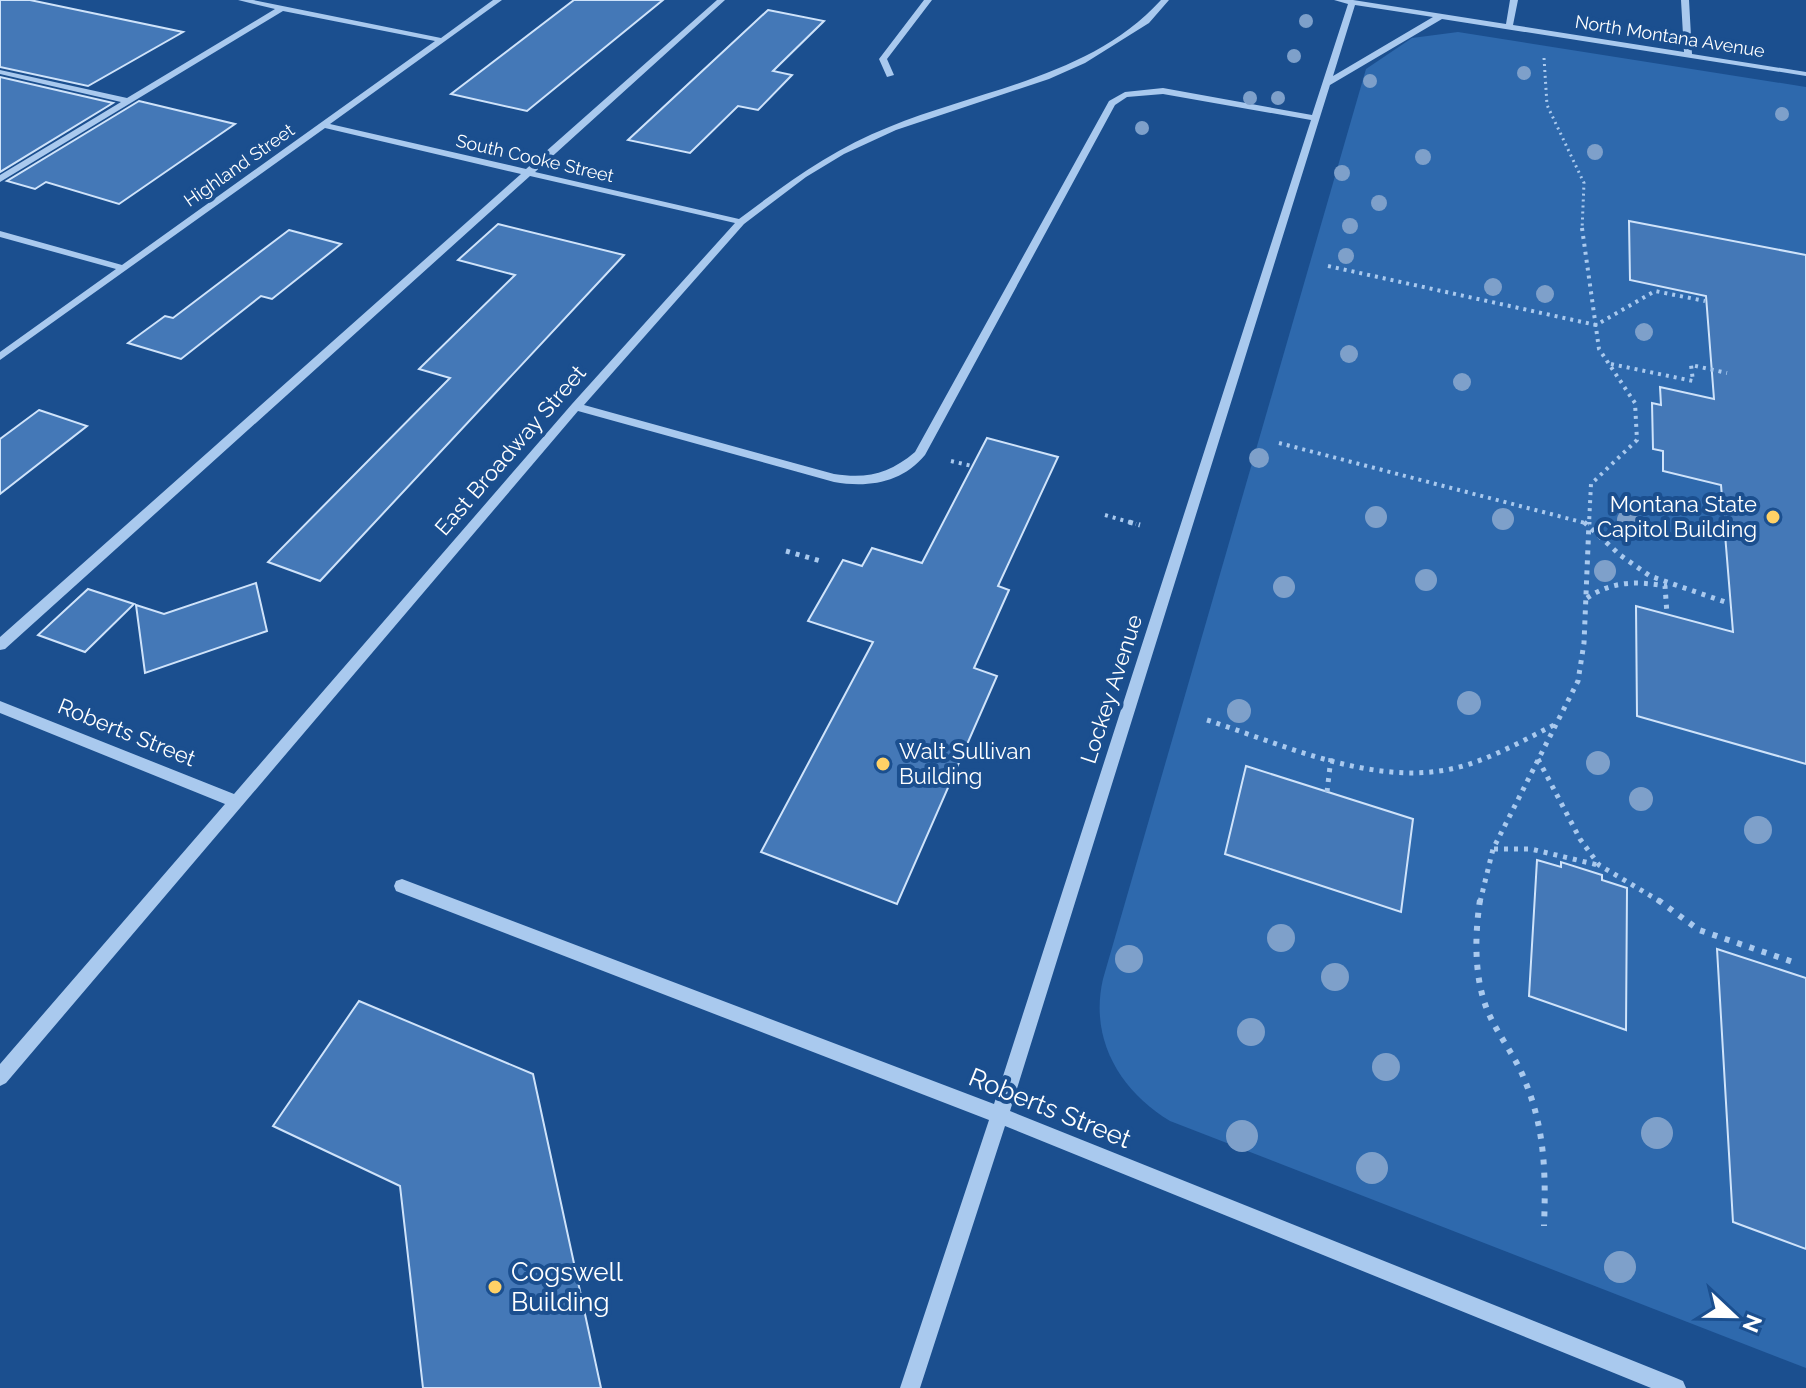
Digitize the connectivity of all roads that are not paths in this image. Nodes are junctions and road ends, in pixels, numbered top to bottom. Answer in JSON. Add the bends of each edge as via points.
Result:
{"nodes":[{"id":1,"x":242,"y":0,"type":"edge"},
{"id":2,"x":498,"y":0,"type":"edge"},
{"id":3,"x":721,"y":0,"type":"edge"},
{"id":4,"x":928,"y":0,"type":"edge"},
{"id":5,"x":1165,"y":0,"type":"edge"},
{"id":6,"x":1514,"y":0,"type":"edge"},
{"id":7,"x":1685,"y":0,"type":"edge"},
{"id":8,"x":1345,"y":1,"type":"edge"},
{"id":9,"x":282,"y":8,"type":"junction"},
{"id":10,"x":1441,"y":16,"type":"junction"},
{"id":11,"x":1509,"y":27,"type":"junction"},
{"id":12,"x":441,"y":40,"type":"junction"},
{"id":13,"x":1688,"y":55,"type":"junction"},
{"id":14,"x":0,"y":72,"type":"edge"},
{"id":15,"x":1806,"y":74,"type":"edge"},
{"id":16,"x":890,"y":75,"type":"dead end"},
{"id":17,"x":1327,"y":83,"type":"junction"},
{"id":18,"x":128,"y":101,"type":"junction"},
{"id":19,"x":1315,"y":118,"type":"junction"},
{"id":20,"x":322,"y":125,"type":"junction"},
{"id":21,"x":528,"y":173,"type":"junction"},
{"id":22,"x":0,"y":179,"type":"edge"},
{"id":23,"x":741,"y":222,"type":"junction"},
{"id":24,"x":0,"y":234,"type":"edge"},
{"id":25,"x":123,"y":268,"type":"junction"},
{"id":26,"x":0,"y":357,"type":"edge"},
{"id":27,"x":576,"y":407,"type":"junction"},
{"id":28,"x":0,"y":645,"type":"edge"},
{"id":29,"x":0,"y":707,"type":"edge"},
{"id":30,"x":237,"y":802,"type":"junction"},
{"id":31,"x":402,"y":886,"type":"dead end"},
{"id":32,"x":0,"y":1077,"type":"edge"},
{"id":33,"x":999,"y":1115,"type":"junction"},
{"id":34,"x":910,"y":1388,"type":"edge"},
{"id":35,"x":1676,"y":1388,"type":"edge"}],
"edges":[{"from":1,"to":9,"type":"street"},
{"from":2,"to":12,"type":"street","name":"Highland Street"},
{"from":3,"to":21,"type":"street"},
{"from":4,"to":16,"type":"street","via":[[883,59]]},
{"from":5,"to":23,"type":"street","name":"East Broadway Street","via":[[1146,21],[1082,61],[893,128],[841,152]]},
{"from":6,"to":11,"type":"street"},
{"from":7,"to":13,"type":"street"},
{"from":8,"to":10,"type":"street","name":"North Montana Avenue"},
{"from":8,"to":17,"type":"street","name":"Lockey Avenue"},
{"from":9,"to":12,"type":"street"},
{"from":9,"to":18,"type":"street"},
{"from":10,"to":11,"type":"street","name":"North Montana Avenue"},
{"from":10,"to":17,"type":"street"},
{"from":11,"to":13,"type":"street","name":"North Montana Avenue"},
{"from":12,"to":20,"type":"street","name":"Highland Street"},
{"from":13,"to":15,"type":"street","name":"North Montana Avenue"},
{"from":14,"to":18,"type":"street"},
{"from":17,"to":19,"type":"street","name":"Lockey Avenue"},
{"from":18,"to":22,"type":"street"},
{"from":19,"to":27,"type":"street","via":[[1163,91],[1125,95],[1112,103],[919,455],[885,479],[861,483],[834,478]]},
{"from":19,"to":33,"type":"street","name":"Lockey Avenue"},
{"from":20,"to":21,"type":"street","name":"South Cooke Street"},
{"from":20,"to":25,"type":"street","name":"Highland Street"},
{"from":21,"to":23,"type":"street","name":"South Cooke Street"},
{"from":21,"to":28,"type":"street"},
{"from":23,"to":27,"type":"street","name":"East Broadway Street"},
{"from":24,"to":25,"type":"street"},
{"from":25,"to":26,"type":"street","name":"Highland Street"},
{"from":27,"to":30,"type":"street","name":"East Broadway Street"},
{"from":29,"to":30,"type":"street","name":"Roberts Street"},
{"from":30,"to":32,"type":"street","name":"East Broadway Street"},
{"from":31,"to":33,"type":"street","name":"Roberts Street"},
{"from":33,"to":34,"type":"street","name":"Lockey Avenue"},
{"from":33,"to":35,"type":"street","name":"Roberts Street"}]}
